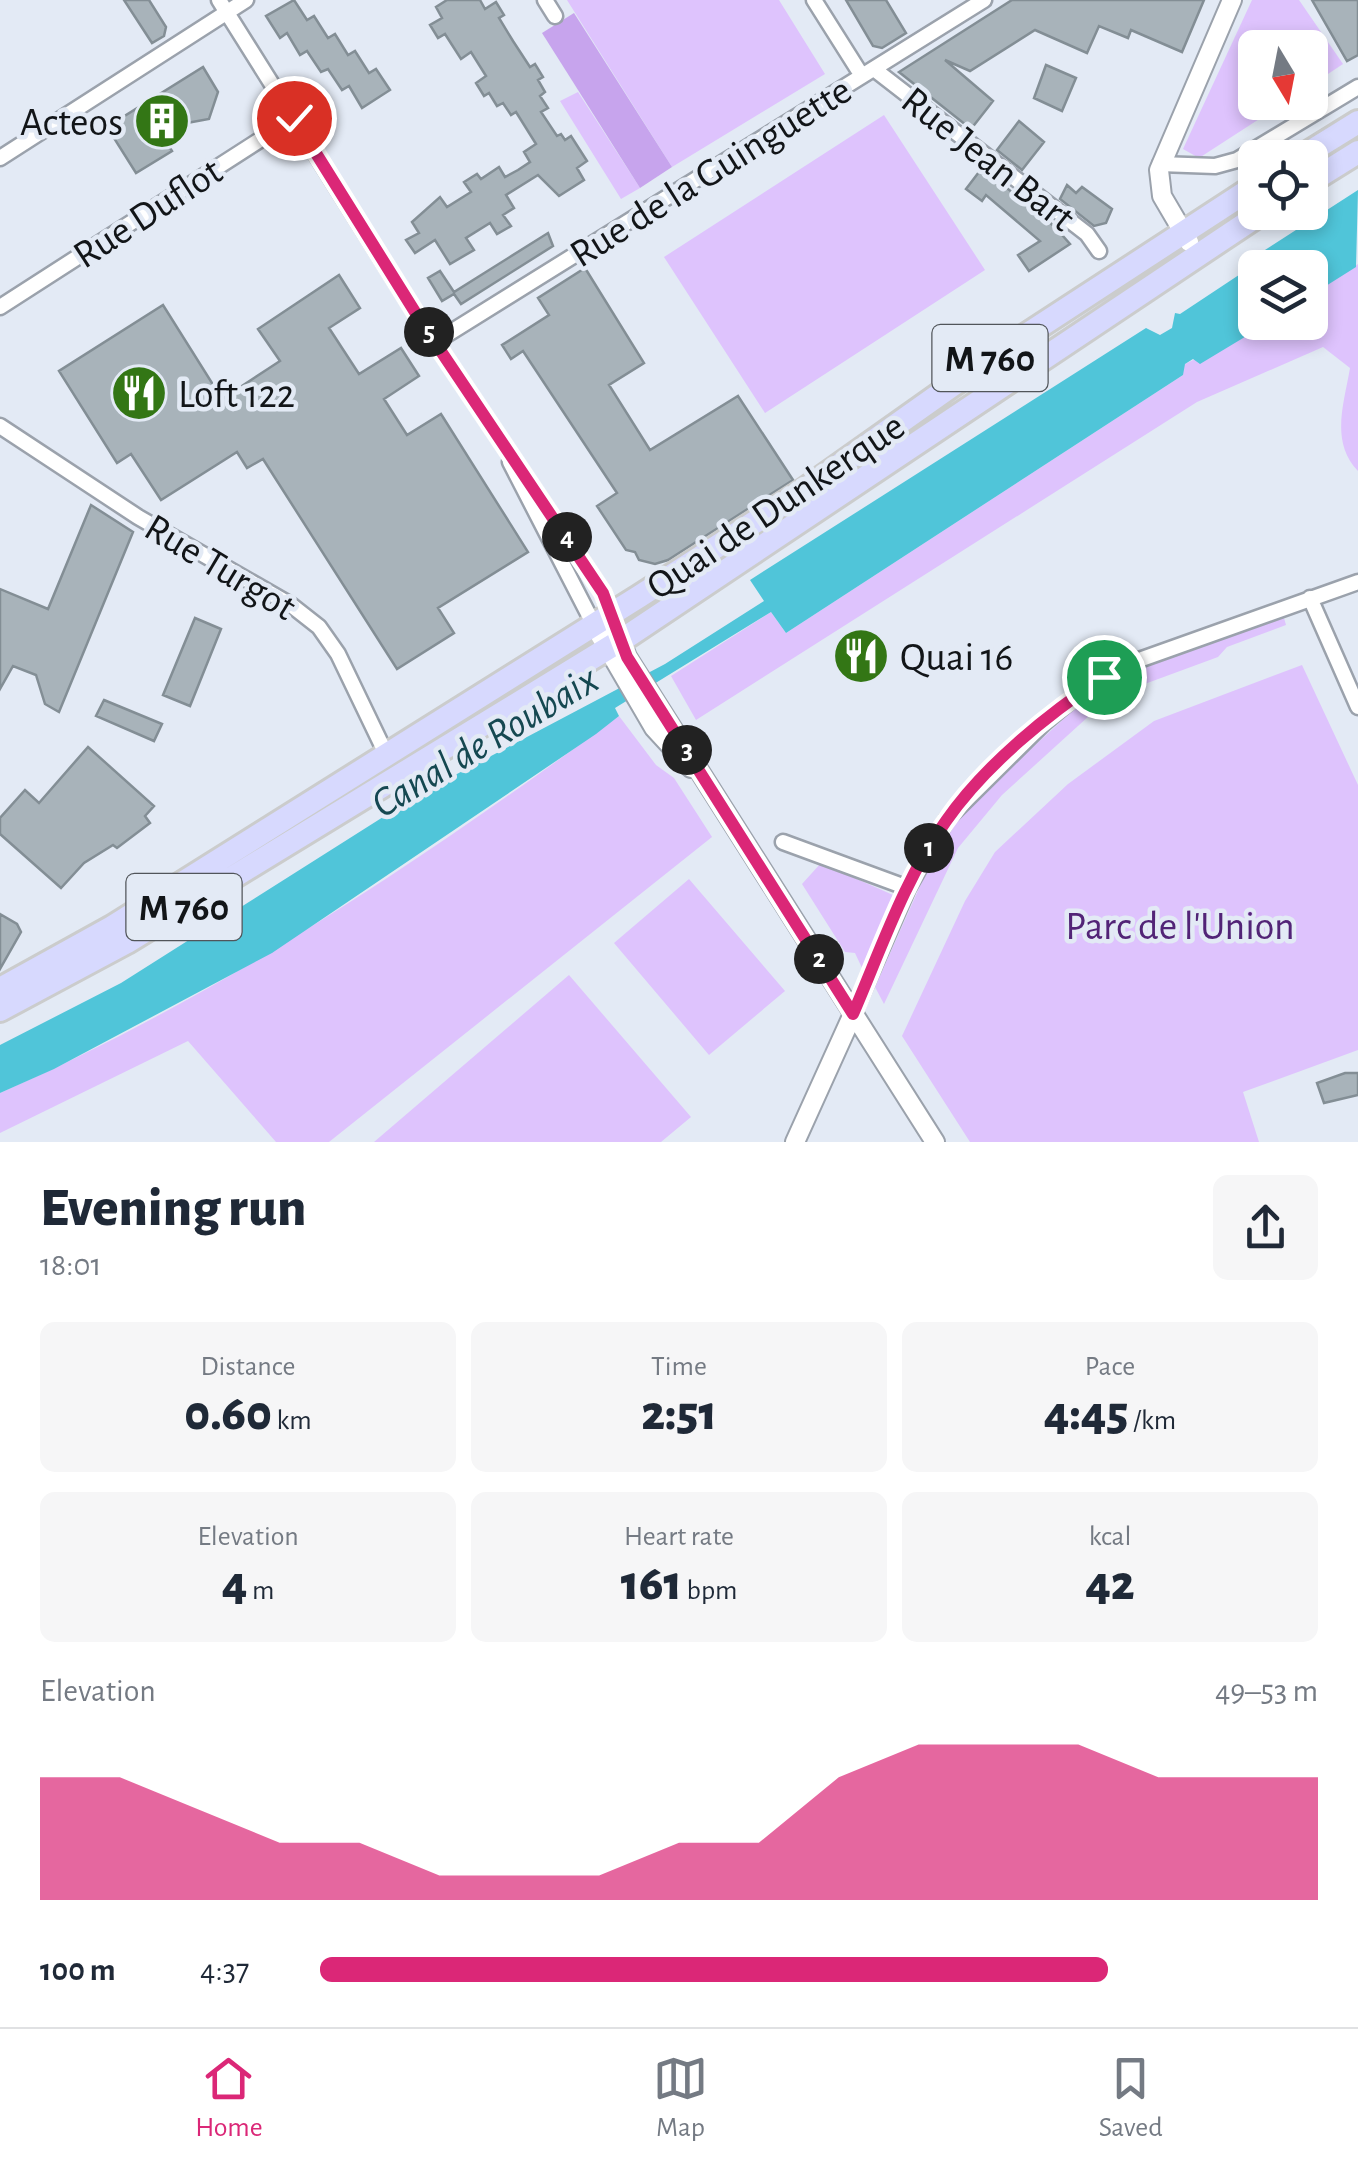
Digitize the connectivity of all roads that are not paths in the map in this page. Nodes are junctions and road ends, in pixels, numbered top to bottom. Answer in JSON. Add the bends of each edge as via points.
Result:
{"nodes":[{"id":1,"x":246,"y":0,"type":"edge"},
{"id":2,"x":545,"y":0,"type":"edge"},
{"id":3,"x":814,"y":0,"type":"edge"},
{"id":4,"x":984,"y":0,"type":"edge"},
{"id":5,"x":1232,"y":0,"type":"edge"},
{"id":6,"x":223,"y":6,"type":"edge"},
{"id":7,"x":555,"y":16,"type":"dead end"},
{"id":8,"x":868,"y":73,"type":"junction"},
{"id":9,"x":1358,"y":87,"type":"edge"},
{"id":10,"x":294,"y":118,"type":"junction"},
{"id":11,"x":1358,"y":122,"type":"edge"},
{"id":12,"x":1328,"y":141,"type":"edge"},
{"id":13,"x":1358,"y":152,"type":"edge"},
{"id":14,"x":0,"y":158,"type":"edge"},
{"id":15,"x":1160,"y":164,"type":"junction"},
{"id":16,"x":1328,"y":171,"type":"edge"},
{"id":17,"x":1238,"y":197,"type":"edge"},
{"id":18,"x":1238,"y":229,"type":"edge"},
{"id":19,"x":1183,"y":232,"type":"junction"},
{"id":20,"x":1099,"y":250,"type":"dead end"},
{"id":21,"x":1197,"y":256,"type":"junction"},
{"id":22,"x":0,"y":307,"type":"edge"},
{"id":23,"x":435,"y":342,"type":"junction"},
{"id":24,"x":486,"y":417,"type":"junction"},
{"id":25,"x":1,"y":431,"type":"edge"},
{"id":26,"x":1358,"y":582,"type":"edge"},
{"id":27,"x":1310,"y":598,"type":"junction"},
{"id":28,"x":602,"y":620,"type":"junction"},
{"id":29,"x":616,"y":653,"type":"junction"},
{"id":30,"x":1358,"y":707,"type":"edge"},
{"id":31,"x":387,"y":756,"type":"junction"},
{"id":32,"x":784,"y":842,"type":"dead end"},
{"id":33,"x":908,"y":888,"type":"junction"},
{"id":34,"x":0,"y":989,"type":"edge"},
{"id":35,"x":0,"y":1010,"type":"edge"},
{"id":36,"x":853,"y":1014,"type":"junction"},
{"id":37,"x":795,"y":1142,"type":"edge"},
{"id":38,"x":935,"y":1142,"type":"edge"}],
"edges":[{"from":1,"to":6,"type":"street"},
{"from":2,"to":7,"type":"street"},
{"from":3,"to":8,"type":"street"},
{"from":4,"to":8,"type":"street","name":"Rue de la Guinguette"},
{"from":5,"to":15,"type":"street"},
{"from":6,"to":10,"type":"street"},
{"from":6,"to":14,"type":"street"},
{"from":8,"to":20,"type":"street","name":"Rue Jean Bart","via":[[1032,190]]},
{"from":8,"to":23,"type":"street","name":"Rue de la Guinguette"},
{"from":9,"to":15,"type":"street","via":[[1237,160]]},
{"from":10,"to":22,"type":"street","name":"Rue Duflot"},
{"from":10,"to":23,"type":"street"},
{"from":11,"to":12,"type":"main road"},
{"from":13,"to":16,"type":"main road"},
{"from":15,"to":19,"type":"street","via":[[1160,192]]},
{"from":17,"to":19,"type":"main road","name":"Quai de Dunkerque","number":"M 760"},
{"from":18,"to":21,"type":"main road","name":"Quai de Dunkerque","number":"M 760"},
{"from":19,"to":21,"type":"street"},
{"from":19,"to":28,"type":"main road","name":"Quai de Dunkerque","number":"M 760"},
{"from":21,"to":29,"type":"main road","name":"Quai de Dunkerque","number":"M 760"},
{"from":23,"to":24,"type":"street"},
{"from":24,"to":28,"type":"street"},
{"from":24,"to":28,"type":"street","via":[[603,593]]},
{"from":25,"to":31,"type":"street","name":"Rue Turgot","via":[[319,627]]},
{"from":26,"to":27,"type":"street"},
{"from":27,"to":30,"type":"street"},
{"from":27,"to":33,"type":"street","via":[[1135,660],[1081,692],[963,800]]},
{"from":28,"to":29,"type":"street"},
{"from":28,"to":31,"type":"main road","number":"M 760"},
{"from":29,"to":35,"type":"main road","number":"M 760"},
{"from":29,"to":36,"type":"street"},
{"from":31,"to":34,"type":"main road","number":"M 760","via":[[73,951]]},
{"from":32,"to":33,"type":"street"},
{"from":33,"to":36,"type":"street"},
{"from":36,"to":37,"type":"street"},
{"from":36,"to":38,"type":"street"}]}
